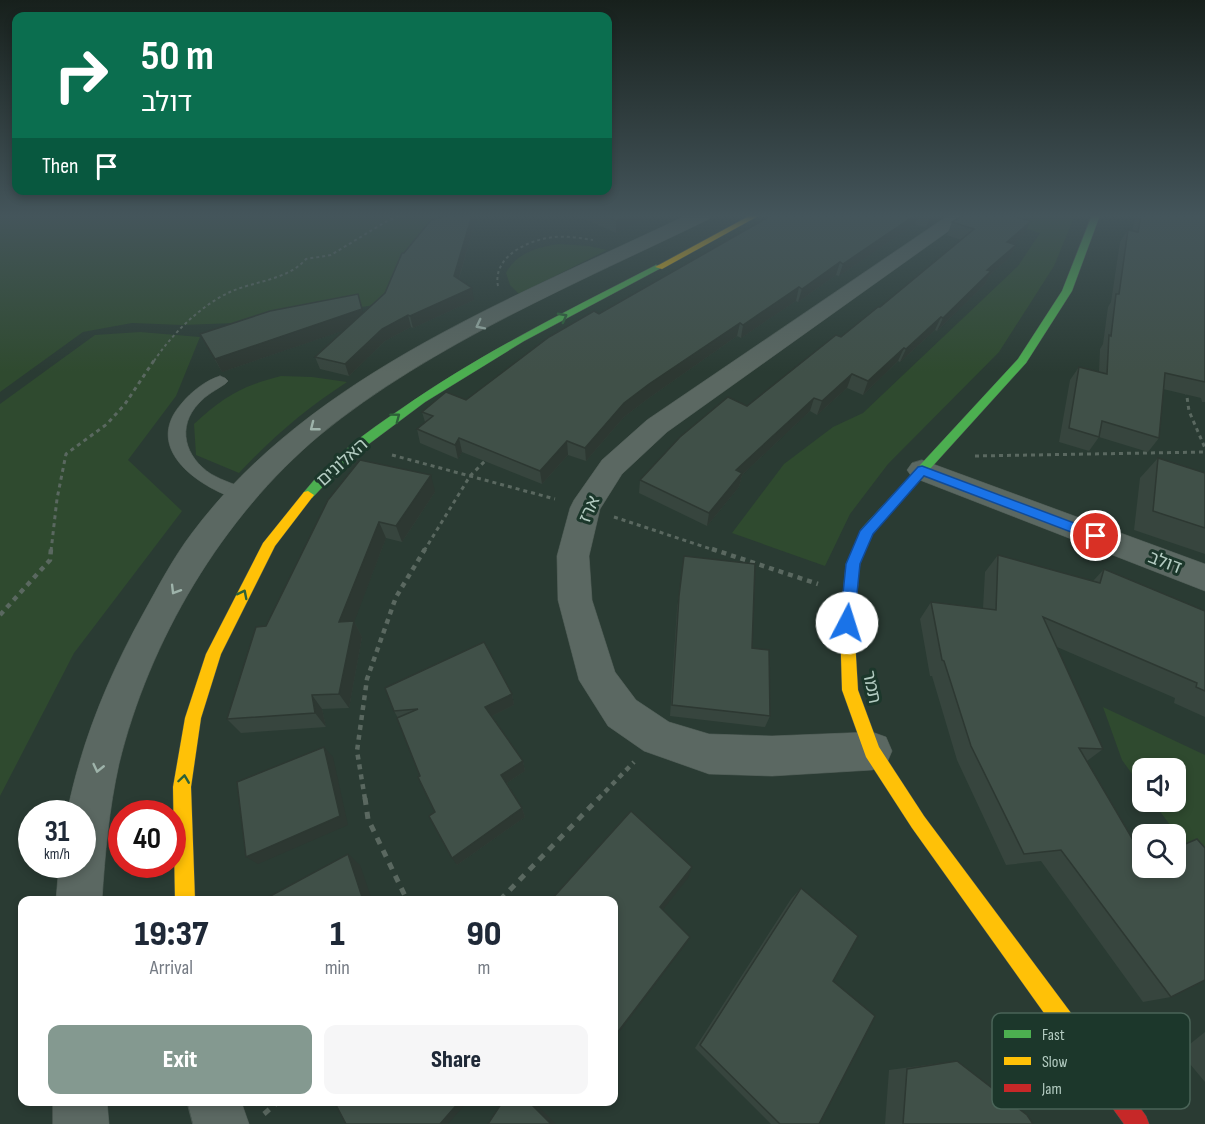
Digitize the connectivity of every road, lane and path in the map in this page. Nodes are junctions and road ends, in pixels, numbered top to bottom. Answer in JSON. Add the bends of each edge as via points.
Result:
{"nodes":[{"id":1,"x":296,"y":267,"type":"edge"},
{"id":2,"x":497,"y":267,"type":"edge"},
{"id":3,"x":595,"y":267,"type":"edge"},
{"id":4,"x":658,"y":267,"type":"edge"},
{"id":5,"x":885,"y":267,"type":"edge"},
{"id":6,"x":1076,"y":267,"type":"edge"},
{"id":7,"x":522,"y":304,"type":"junction"},
{"id":8,"x":220,"y":381,"type":"dead end"},
{"id":9,"x":1186,"y":390,"type":"edge"},
{"id":10,"x":1205,"y":448,"type":"edge"},
{"id":11,"x":495,"y":451,"type":"edge"},
{"id":12,"x":1205,"y":452,"type":"edge"},
{"id":13,"x":928,"y":464,"type":"junction"},
{"id":14,"x":243,"y":495,"type":"junction"},
{"id":15,"x":1205,"y":578,"type":"edge"},
{"id":16,"x":0,"y":615,"type":"edge"},
{"id":17,"x":658,"y":738,"type":"junction"},
{"id":18,"x":872,"y":751,"type":"junction"},
{"id":19,"x":90,"y":800,"type":"edge"},
{"id":20,"x":81,"y":878,"type":"edge"},
{"id":21,"x":79,"y":896,"type":"edge"},
{"id":22,"x":185,"y":896,"type":"edge"},
{"id":23,"x":405,"y":896,"type":"edge"},
{"id":24,"x":504,"y":896,"type":"edge"},
{"id":25,"x":1057,"y":1013,"type":"edge"},
{"id":26,"x":80,"y":1106,"type":"edge"},
{"id":27,"x":261,"y":1106,"type":"edge"},
{"id":28,"x":1127,"y":1109,"type":"edge"},
{"id":29,"x":232,"y":1114,"type":"edge"},
{"id":30,"x":81,"y":1124,"type":"edge"},
{"id":31,"x":1138,"y":1124,"type":"edge"}],
"edges":[{"from":1,"to":16,"type":"path","via":[[209,304],[167,342],[107,424],[66,454],[50,560]]},
{"from":2,"to":7,"type":"path","via":[[498,287]]},
{"from":3,"to":7,"type":"street"},
{"from":22,"to":4,"type":"street","name":"האלונים","one_way":true,"via":[[182,787],[193,718],[214,654],[270,543],[314,488],[356,446],[413,404],[465,370]]},
{"from":5,"to":17,"type":"street","name":"ארז","via":[[657,426],[612,467],[585,508],[573,556],[575,600],[598,680],[622,713]]},
{"from":6,"to":13,"type":"street","name":"תמר","via":[[1067,291],[1022,361]]},
{"from":7,"to":14,"type":"street","one_way":true,"via":[[431,351],[312,428]]},
{"from":8,"to":14,"type":"lane","via":[[192,401],[178,422],[176,444],[184,459],[205,477]]},
{"from":9,"to":10,"type":"path","via":[[1189,411]]},
{"from":11,"to":23,"type":"path","via":[[470,476],[396,597],[367,679],[357,751],[369,819]]},
{"from":12,"to":13,"type":"path"},
{"from":13,"to":15,"type":"street","name":"דולב"},
{"from":13,"to":18,"type":"street","name":"תמר","via":[[867,531],[853,564],[847,623],[850,690]]},
{"from":14,"to":19,"type":"street","one_way":true,"via":[[209,534],[138,656],[107,731]]},
{"from":17,"to":18,"type":"street","name":"ארז","via":[[710,753],[772,756]]},
{"from":17,"to":24,"type":"path"},
{"from":18,"to":25,"type":"street","name":"תמר","via":[[918,822]]},
{"from":20,"to":21,"type":"street"},
{"from":26,"to":30,"type":"street"},
{"from":27,"to":29,"type":"path"},
{"from":28,"to":31,"type":"street","name":"תמר"}]}
